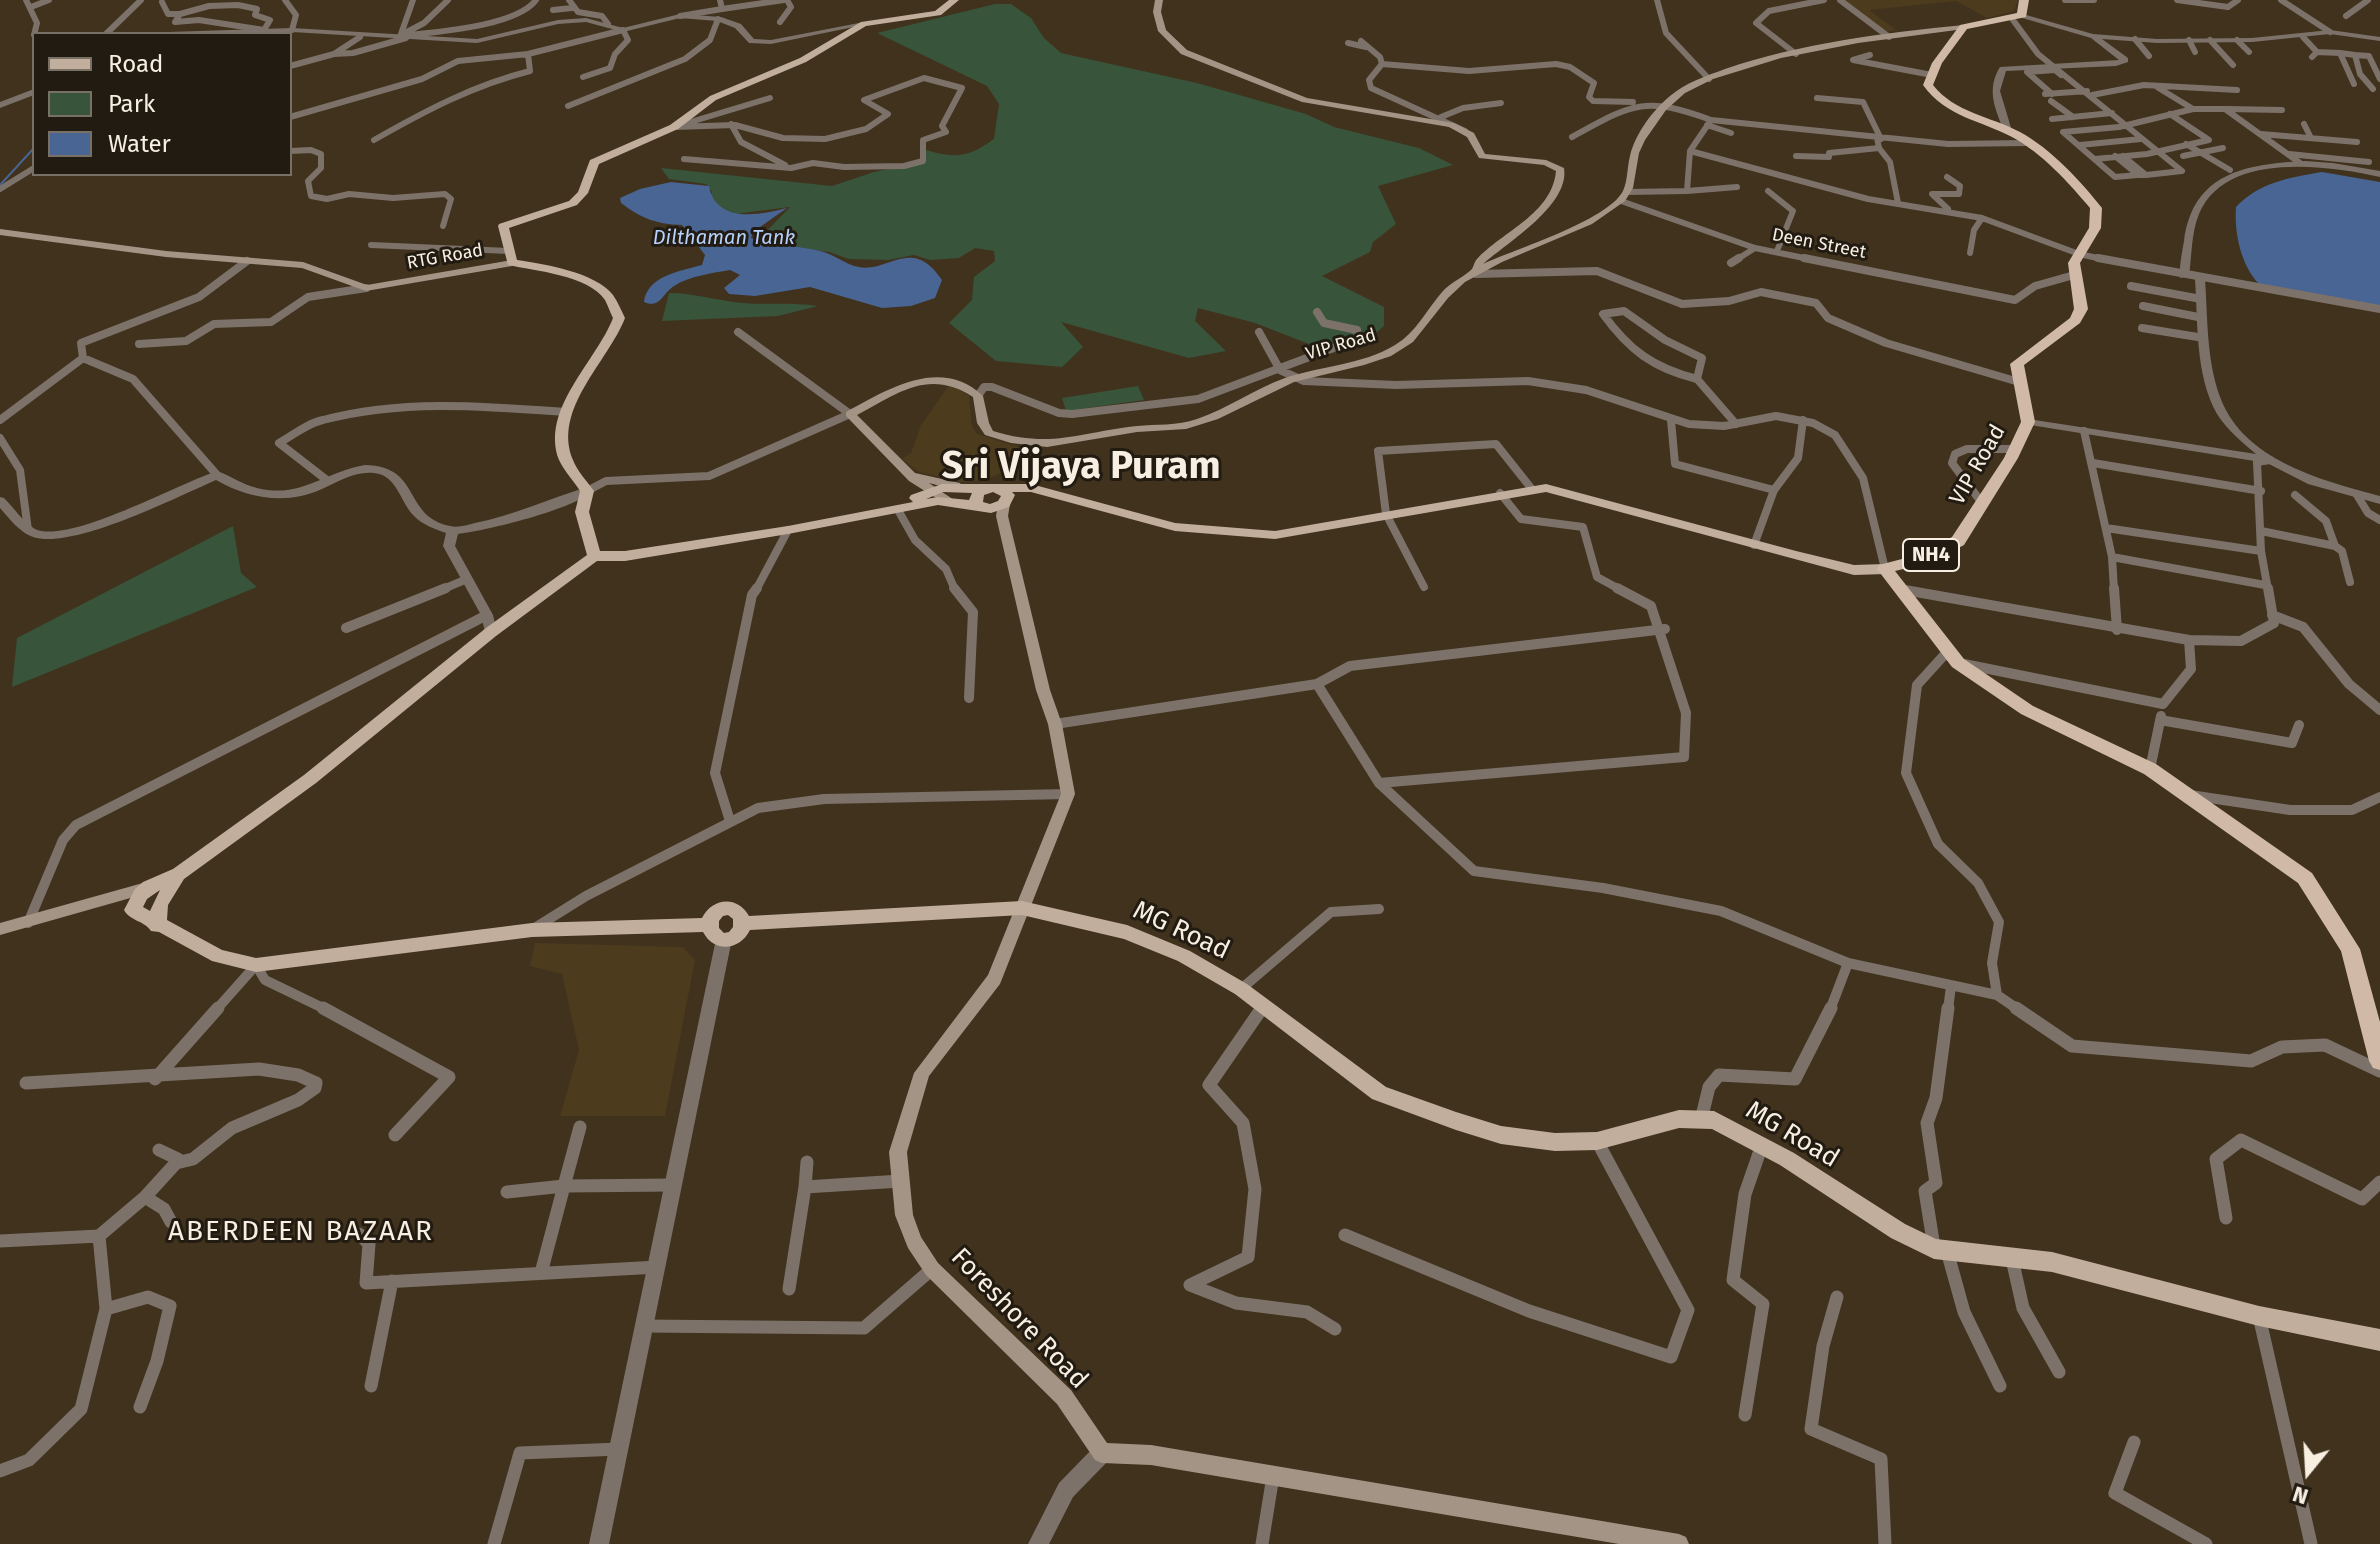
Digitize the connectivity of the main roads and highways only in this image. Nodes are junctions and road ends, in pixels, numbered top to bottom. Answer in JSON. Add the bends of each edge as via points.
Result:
{"nodes":[{"id":1,"x":955,"y":0,"type":"edge"},
{"id":2,"x":1159,"y":0,"type":"edge"},
{"id":3,"x":2020,"y":12,"type":"edge"},
{"id":4,"x":1964,"y":27,"type":"junction"},
{"id":5,"x":0,"y":232,"type":"edge"},
{"id":6,"x":510,"y":257,"type":"junction"},
{"id":7,"x":1476,"y":274,"type":"junction"},
{"id":8,"x":909,"y":473,"type":"junction"},
{"id":9,"x":956,"y":486,"type":"junction"},
{"id":10,"x":989,"y":488,"type":"junction"},
{"id":11,"x":932,"y":491,"type":"junction"},
{"id":12,"x":1049,"y":493,"type":"junction"},
{"id":13,"x":948,"y":500,"type":"junction"},
{"id":14,"x":1006,"y":503,"type":"junction"},
{"id":15,"x":979,"y":506,"type":"junction"},
{"id":16,"x":898,"y":510,"type":"junction"},
{"id":17,"x":1004,"y":526,"type":"junction"},
{"id":18,"x":594,"y":556,"type":"junction"},
{"id":19,"x":1885,"y":569,"type":"junction"},
{"id":20,"x":159,"y":894,"type":"junction"},
{"id":21,"x":91,"y":906,"type":"junction"},
{"id":22,"x":1022,"y":908,"type":"junction"},
{"id":23,"x":133,"y":910,"type":"junction"},
{"id":24,"x":744,"y":923,"type":"junction"},
{"id":25,"x":708,"y":925,"type":"junction"},
{"id":26,"x":157,"y":926,"type":"junction"},
{"id":27,"x":0,"y":929,"type":"edge"},
{"id":28,"x":2380,"y":1061,"type":"edge"},
{"id":29,"x":2380,"y":1340,"type":"edge"},
{"id":30,"x":1679,"y":1544,"type":"edge"}],
"edges":[{"from":1,"to":6,"type":"main road","via":[[938,13],[864,24],[803,60],[713,98],[674,127],[594,162],[583,193],[565,208],[504,225]]},
{"from":2,"to":7,"type":"main road","via":[[1162,31],[1184,52],[1305,100],[1440,118],[1474,138],[1482,156],[1546,163],[1562,173],[1535,218],[1479,262]]},
{"from":3,"to":4,"type":"highway"},
{"from":4,"to":7,"type":"main road","name":"VIP Road","via":[[1796,54],[1679,92],[1637,147],[1624,197],[1582,224]]},
{"from":4,"to":19,"type":"highway","name":"VIP Road","number":"NH4","via":[[1928,85],[1944,101],[2027,143],[2096,208],[2095,228],[2079,254],[2074,275],[2081,309],[2075,320],[2017,364],[2028,422],[1982,503],[1958,541]]},
{"from":5,"to":6,"type":"main road","name":"RTG Road","via":[[303,265],[366,288]]},
{"from":6,"to":18,"type":"main road","name":"RTG Road","via":[[607,294],[619,318],[614,338],[565,412],[561,446],[587,491],[582,512]]},
{"from":7,"to":8,"type":"main road","name":"VIP Road","via":[[1460,281],[1402,345],[1347,367],[1296,379],[1189,425],[1101,434],[1059,445],[1028,443],[989,433],[978,396],[951,379],[914,382],[850,414]]},
{"from":8,"to":9,"type":"main road"},
{"from":8,"to":11,"type":"main road"},
{"from":9,"to":10,"type":"main road"},
{"from":9,"to":11,"type":"main road"},
{"from":9,"to":13,"type":"main road","via":[[961,494]]},
{"from":10,"to":12,"type":"main road","via":[[1016,485]]},
{"from":10,"to":14,"type":"main road","via":[[1006,492]]},
{"from":10,"to":15,"type":"main road","via":[[975,498]]},
{"from":11,"to":13,"type":"main road"},
{"from":11,"to":16,"type":"main road"},
{"from":12,"to":14,"type":"main road"},
{"from":12,"to":19,"type":"main road","via":[[1175,527],[1275,535],[1546,488],[1854,570]]},
{"from":13,"to":15,"type":"main road"},
{"from":13,"to":16,"type":"main road"},
{"from":14,"to":15,"type":"main road","via":[[991,509]]},
{"from":14,"to":17,"type":"main road"},
{"from":15,"to":17,"type":"main road"},
{"from":16,"to":18,"type":"main road","via":[[625,556]]},
{"from":17,"to":22,"type":"main road","name":"Foreshore Road","via":[[1068,794]]},
{"from":18,"to":20,"type":"main road"},
{"from":19,"to":28,"type":"highway","number":"NH4","via":[[1953,658],[2027,710],[2150,769],[2295,870],[2320,897],[2350,949]]},
{"from":20,"to":21,"type":"main road"},
{"from":20,"to":23,"type":"main road","via":[[141,894]]},
{"from":20,"to":26,"type":"main road"},
{"from":21,"to":23,"type":"main road"},
{"from":21,"to":27,"type":"main road"},
{"from":22,"to":24,"type":"main road","name":"MG Road"},
{"from":22,"to":29,"type":"main road","name":"MG Road","via":[[1127,932],[1184,956],[1241,989],[1379,1093],[1501,1135],[1597,1141],[1679,1119],[1714,1120],[1898,1231],[1940,1250],[2052,1262],[2259,1316]]},
{"from":22,"to":30,"type":"main road","name":"Foreshore Road","via":[[994,979],[922,1073],[898,1152],[904,1215],[932,1269],[1064,1397],[1102,1453],[1151,1455]]},
{"from":23,"to":26,"type":"main road"},
{"from":24,"to":25,"type":"main road","via":[[738,933],[724,939],[712,935]]},
{"from":24,"to":25,"type":"main road","via":[[740,912],[728,909],[715,914]]},
{"from":25,"to":26,"type":"main road","via":[[532,930],[256,965],[218,956]]}]}
